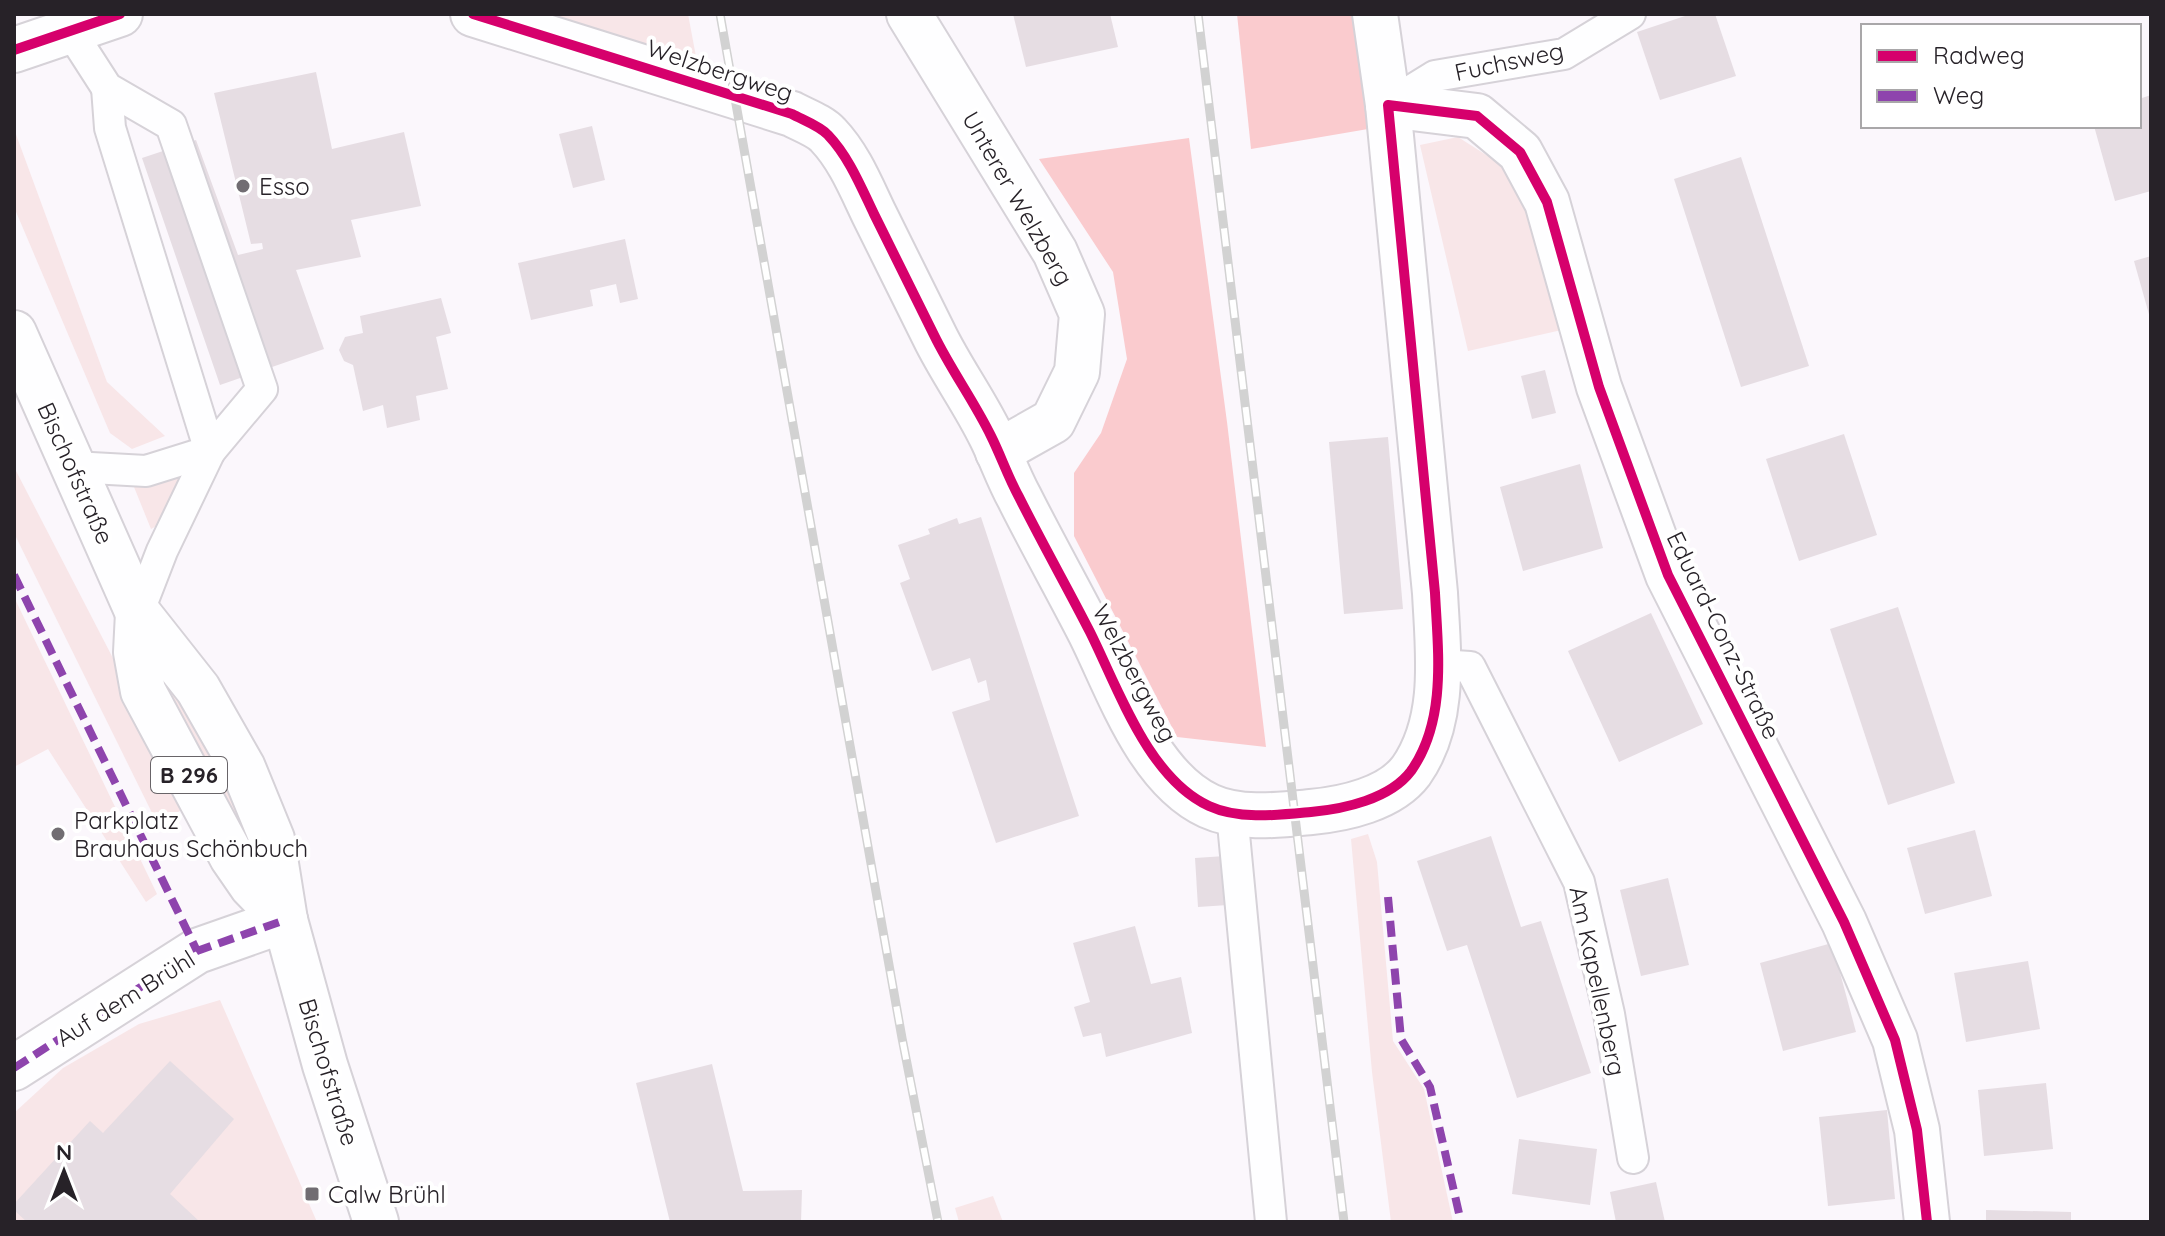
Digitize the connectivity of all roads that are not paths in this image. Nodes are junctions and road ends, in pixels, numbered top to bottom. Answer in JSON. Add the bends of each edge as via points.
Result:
{"nodes":[{"id":1,"x":120,"y":14,"type":"edge"},
{"id":2,"x":473,"y":14,"type":"edge"},
{"id":3,"x":909,"y":14,"type":"edge"},
{"id":4,"x":1375,"y":14,"type":"edge"},
{"id":5,"x":1630,"y":14,"type":"edge"},
{"id":6,"x":71,"y":32,"type":"junction"},
{"id":7,"x":14,"y":50,"type":"edge"},
{"id":8,"x":107,"y":88,"type":"junction"},
{"id":9,"x":1388,"y":105,"type":"junction"},
{"id":10,"x":14,"y":333,"type":"edge"},
{"id":11,"x":210,"y":451,"type":"junction"},
{"id":12,"x":998,"y":452,"type":"junction"},
{"id":13,"x":73,"y":467,"type":"junction"},
{"id":14,"x":138,"y":613,"type":"junction"},
{"id":15,"x":1439,"y":665,"type":"junction"},
{"id":16,"x":1232,"y":813,"type":"junction"},
{"id":17,"x":285,"y":920,"type":"junction"},
{"id":18,"x":14,"y":1068,"type":"edge"},
{"id":19,"x":1633,"y":1158,"type":"dead end"},
{"id":20,"x":376,"y":1222,"type":"edge"},
{"id":21,"x":1271,"y":1222,"type":"edge"},
{"id":22,"x":1927,"y":1222,"type":"edge"}],
"edges":[{"from":1,"to":6,"type":"street"},
{"from":2,"to":12,"type":"street","name":"Welzbergweg","via":[[792,114],[827,133],[853,170]]},
{"from":3,"to":12,"type":"street","name":"Unterer Welzberg","via":[[1055,252],[1082,314],[1077,372],[1053,421]]},
{"from":4,"to":9,"type":"street","name":"Welzbergweg"},
{"from":5,"to":9,"type":"lane","name":"Fuchsweg","via":[[1564,54],[1435,76]]},
{"from":6,"to":7,"type":"street"},
{"from":6,"to":8,"type":"lane"},
{"from":8,"to":11,"type":"lane","via":[[110,128]]},
{"from":8,"to":11,"type":"lane","via":[[171,125],[262,389]]},
{"from":9,"to":15,"type":"street","name":"Welzbergweg"},
{"from":9,"to":22,"type":"street","name":"Eduard-Conz-Straße","via":[[1477,116],[1520,152],[1547,202],[1599,387],[1668,575],[1844,922],[1895,1040],[1917,1130]]},
{"from":10,"to":13,"type":"street","name":"Bischofstraße","number":"B 296"},
{"from":11,"to":13,"type":"lane","via":[[146,471]]},
{"from":11,"to":14,"type":"lane"},
{"from":12,"to":16,"type":"street","name":"Welzbergweg","via":[[1134,724],[1184,790]]},
{"from":13,"to":14,"type":"street","name":"Bischofstraße","number":"B 296"},
{"from":14,"to":17,"type":"street","name":"Bischofstraße","number":"B 296","via":[[198,689],[243,768],[272,839]]},
{"from":15,"to":16,"type":"street","name":"Welzbergweg","via":[[1432,725],[1409,774],[1390,788],[1334,810]]},
{"from":15,"to":19,"type":"lane","name":"Am Kapellenberg","via":[[1470,667],[1579,882],[1609,1014]]},
{"from":16,"to":21,"type":"lane"},
{"from":17,"to":18,"type":"street","name":"Auf dem Brühl","via":[[197,951]]},
{"from":17,"to":20,"type":"street","name":"Bischofstraße","number":"B 296"}]}
